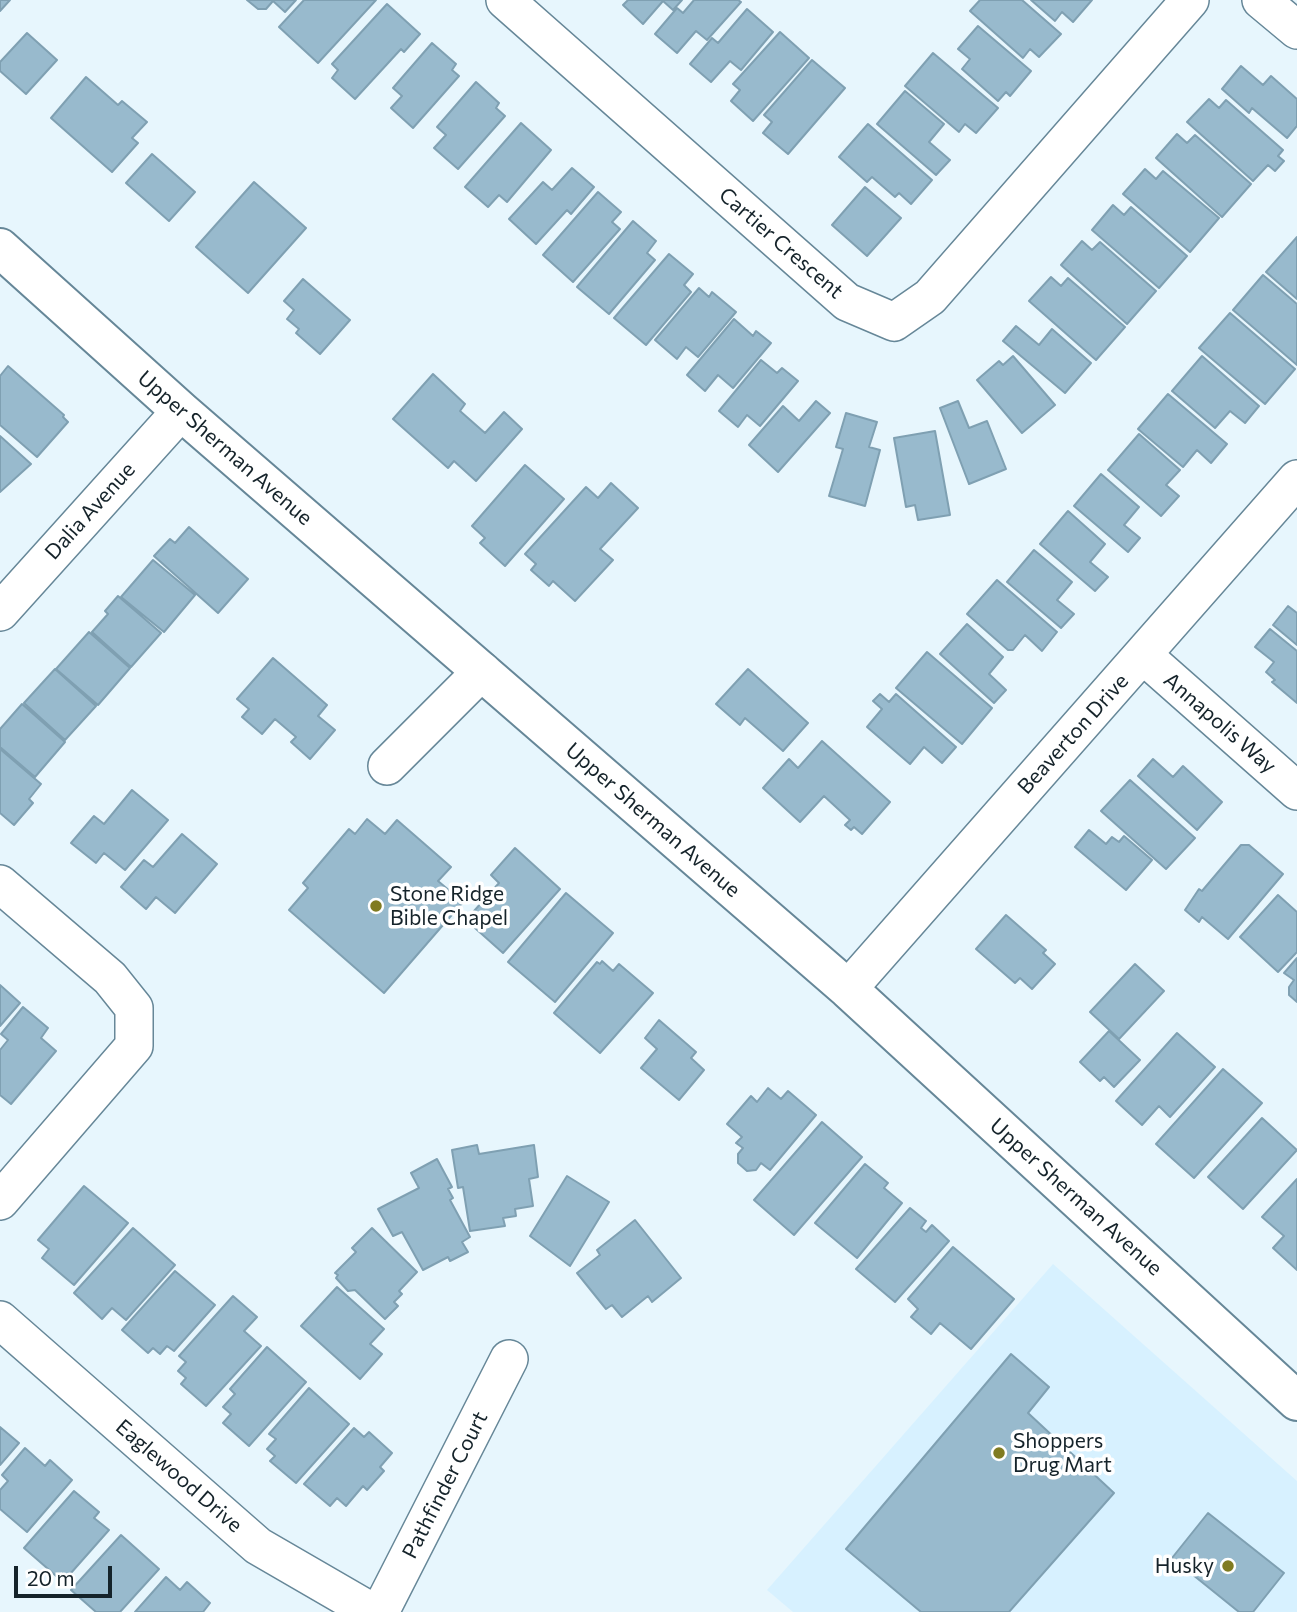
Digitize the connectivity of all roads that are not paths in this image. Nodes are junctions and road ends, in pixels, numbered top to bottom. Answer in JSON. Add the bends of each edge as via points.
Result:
{"nodes":[{"id":1,"x":505,"y":0,"type":"edge"},
{"id":2,"x":1190,"y":0,"type":"edge"},
{"id":3,"x":1262,"y":0,"type":"edge"},
{"id":4,"x":1297,"y":30,"type":"edge"},
{"id":5,"x":0,"y":248,"type":"edge"},
{"id":6,"x":181,"y":411,"type":"junction"},
{"id":7,"x":1297,"y":479,"type":"edge"},
{"id":8,"x":0,"y":612,"type":"edge"},
{"id":9,"x":1143,"y":655,"type":"junction"},
{"id":10,"x":482,"y":671,"type":"junction"},
{"id":11,"x":387,"y":766,"type":"dead end"},
{"id":12,"x":1297,"y":791,"type":"edge"},
{"id":13,"x":0,"y":884,"type":"edge"},
{"id":14,"x":848,"y":989,"type":"junction"},
{"id":15,"x":0,"y":1201,"type":"edge"},
{"id":16,"x":0,"y":1320,"type":"edge"},
{"id":17,"x":509,"y":1359,"type":"dead end"},
{"id":18,"x":1297,"y":1401,"type":"edge"},
{"id":19,"x":372,"y":1612,"type":"edge"},
{"id":20,"x":380,"y":1612,"type":"edge"}],
"edges":[{"from":1,"to":2,"type":"street","name":"Cartier Crescent","via":[[847,302],[894,322],[930,297]]},
{"from":3,"to":4,"type":"street"},
{"from":5,"to":6,"type":"main road","name":"Upper Sherman Avenue"},
{"from":6,"to":8,"type":"street","name":"Dalia Avenue"},
{"from":6,"to":10,"type":"main road","name":"Upper Sherman Avenue"},
{"from":7,"to":9,"type":"street","name":"Beaverton Drive"},
{"from":9,"to":12,"type":"street","name":"Annapolis Way"},
{"from":9,"to":14,"type":"street","name":"Beaverton Drive"},
{"from":10,"to":11,"type":"street"},
{"from":10,"to":14,"type":"main road","name":"Upper Sherman Avenue"},
{"from":13,"to":15,"type":"street","via":[[110,978],[134,1008],[134,1046]]},
{"from":14,"to":18,"type":"main road","name":"Upper Sherman Avenue"},
{"from":16,"to":19,"type":"street","name":"Eaglewood Drive","via":[[258,1546]]},
{"from":17,"to":20,"type":"street","name":"Pathfinder Court"}]}
